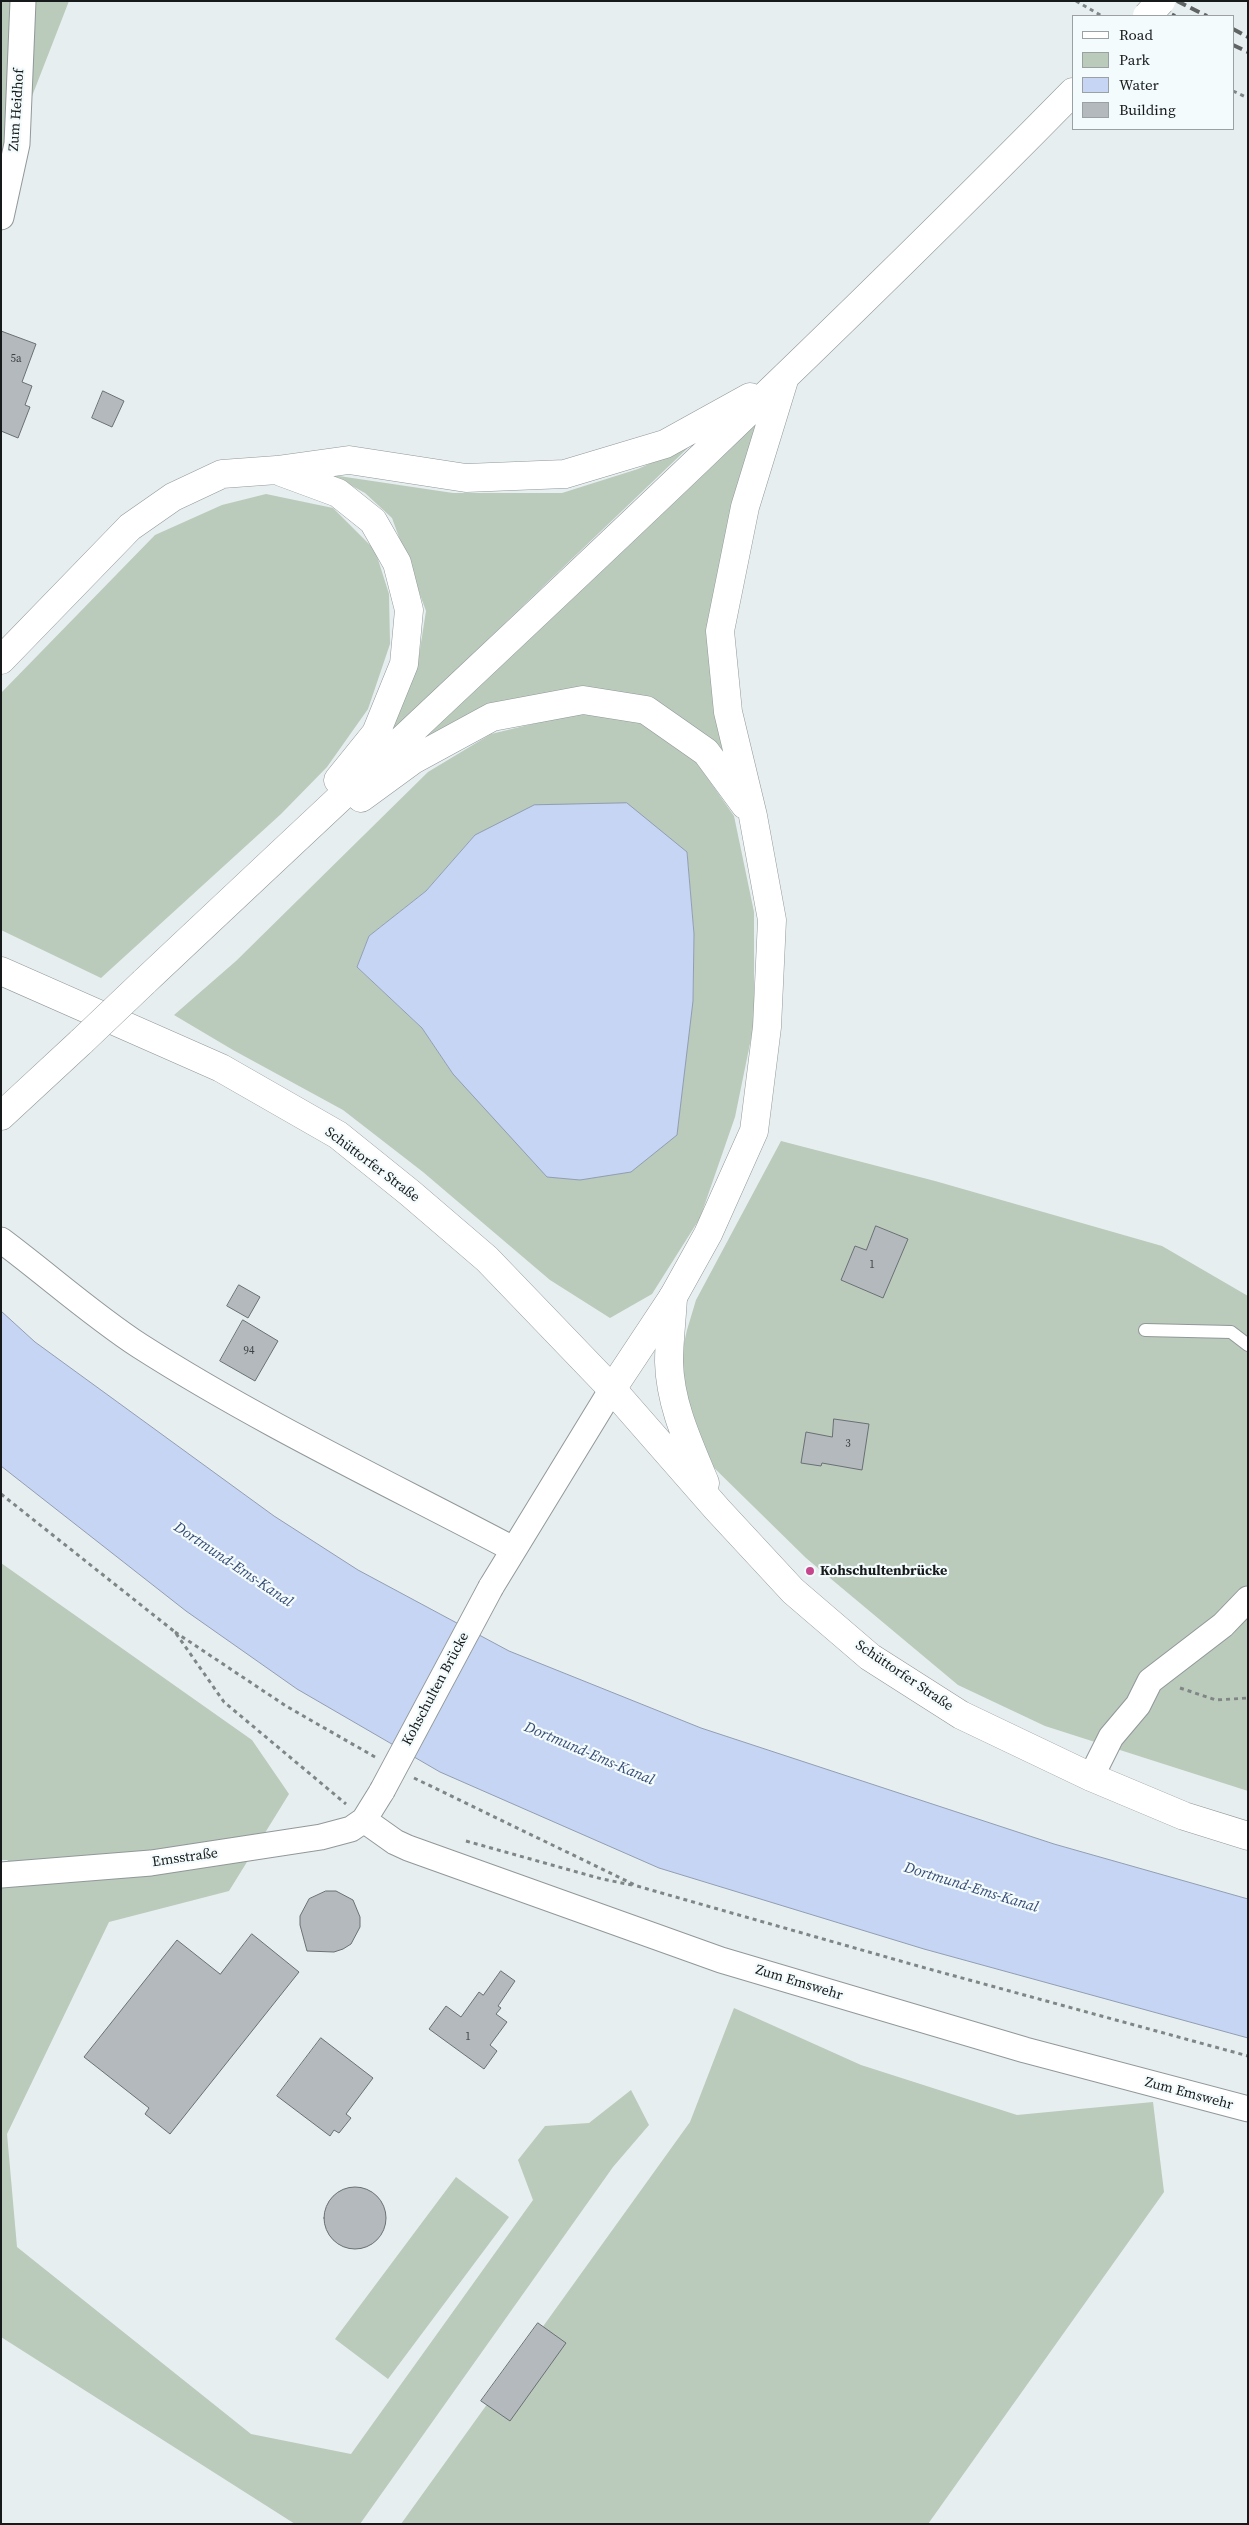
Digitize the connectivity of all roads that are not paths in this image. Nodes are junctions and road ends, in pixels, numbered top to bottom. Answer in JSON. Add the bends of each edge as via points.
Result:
{"nodes":[{"id":1,"x":23,"y":1,"type":"edge"},
{"id":2,"x":1161,"y":1,"type":"edge"},
{"id":3,"x":1148,"y":15,"type":"edge"},
{"id":4,"x":1072,"y":93,"type":"edge"},
{"id":5,"x":1,"y":218,"type":"edge"},
{"id":6,"x":784,"y":379,"type":"junction"},
{"id":7,"x":276,"y":470,"type":"junction"},
{"id":8,"x":1,"y":660,"type":"edge"},
{"id":9,"x":753,"y":816,"type":"junction"},
{"id":10,"x":267,"y":866,"type":"junction"},
{"id":11,"x":2,"y":971,"type":"edge"},
{"id":12,"x":1,"y":1116,"type":"edge"},
{"id":13,"x":1,"y":1240,"type":"edge"},
{"id":14,"x":673,"y":1297,"type":"junction"},
{"id":15,"x":1145,"y":1330,"type":"dead end"},
{"id":16,"x":1248,"y":1345,"type":"edge"},
{"id":17,"x":612,"y":1389,"type":"junction"},
{"id":18,"x":717,"y":1509,"type":"junction"},
{"id":19,"x":513,"y":1549,"type":"junction"},
{"id":20,"x":1248,"y":1599,"type":"edge"},
{"id":21,"x":1091,"y":1777,"type":"junction"},
{"id":22,"x":364,"y":1820,"type":"junction"},
{"id":23,"x":1248,"y":1836,"type":"edge"},
{"id":24,"x":1,"y":1875,"type":"edge"},
{"id":25,"x":1248,"y":2109,"type":"edge"}],
"edges":[{"from":1,"to":5,"type":"street","name":"Zum Heidhof","via":[[17,144]]},
{"from":2,"to":3,"type":"main road","bridge":true},
{"from":4,"to":6,"type":"main road","via":[[950,218]]},
{"from":6,"to":7,"type":"main road","via":[[665,444],[565,474],[466,478],[349,460]]},
{"from":6,"to":9,"type":"main road","via":[[744,507],[720,631],[728,712]]},
{"from":6,"to":10,"type":"main road"},
{"from":7,"to":8,"type":"main road","via":[[222,474],[173,497],[130,527]]},
{"from":7,"to":10,"type":"main road","via":[[338,493],[373,521],[397,563],[409,610],[404,664],[376,733]]},
{"from":9,"to":10,"type":"main road","via":[[706,752],[646,710],[583,700],[492,718],[413,760]]},
{"from":9,"to":14,"type":"main road","via":[[772,920],[767,1027],[754,1131],[708,1234]]},
{"from":10,"to":12,"type":"main road","bridge":true},
{"from":11,"to":17,"type":"main road","name":"Schüttorfer Straße","via":[[221,1068],[338,1135],[487,1259]]},
{"from":13,"to":19,"type":"street","via":[[88,1309],[195,1380]]},
{"from":14,"to":17,"type":"main road"},
{"from":14,"to":18,"type":"main road","via":[[669,1362],[674,1399],[684,1432]]},
{"from":15,"to":16,"type":"lane","via":[[1231,1332]]},
{"from":17,"to":18,"type":"main road","name":"Schüttorfer Straße"},
{"from":17,"to":19,"type":"street"},
{"from":18,"to":21,"type":"main road","name":"Schüttorfer Straße","via":[[793,1590],[870,1657],[961,1715]]},
{"from":19,"to":22,"type":"street","name":"Kohschulten Brücke","bridge":true},
{"from":20,"to":21,"type":"street","via":[[1223,1625],[1150,1681],[1138,1705],[1111,1737]]},
{"from":21,"to":23,"type":"main road","name":"Schüttorfer Straße","via":[[1184,1816]]},
{"from":22,"to":24,"type":"street","name":"Emsstraße","via":[[351,1829],[302,1840],[152,1863]]},
{"from":22,"to":25,"type":"street","name":"Zum Emswehr","via":[[408,1848],[721,1960],[1025,2050]]}]}
